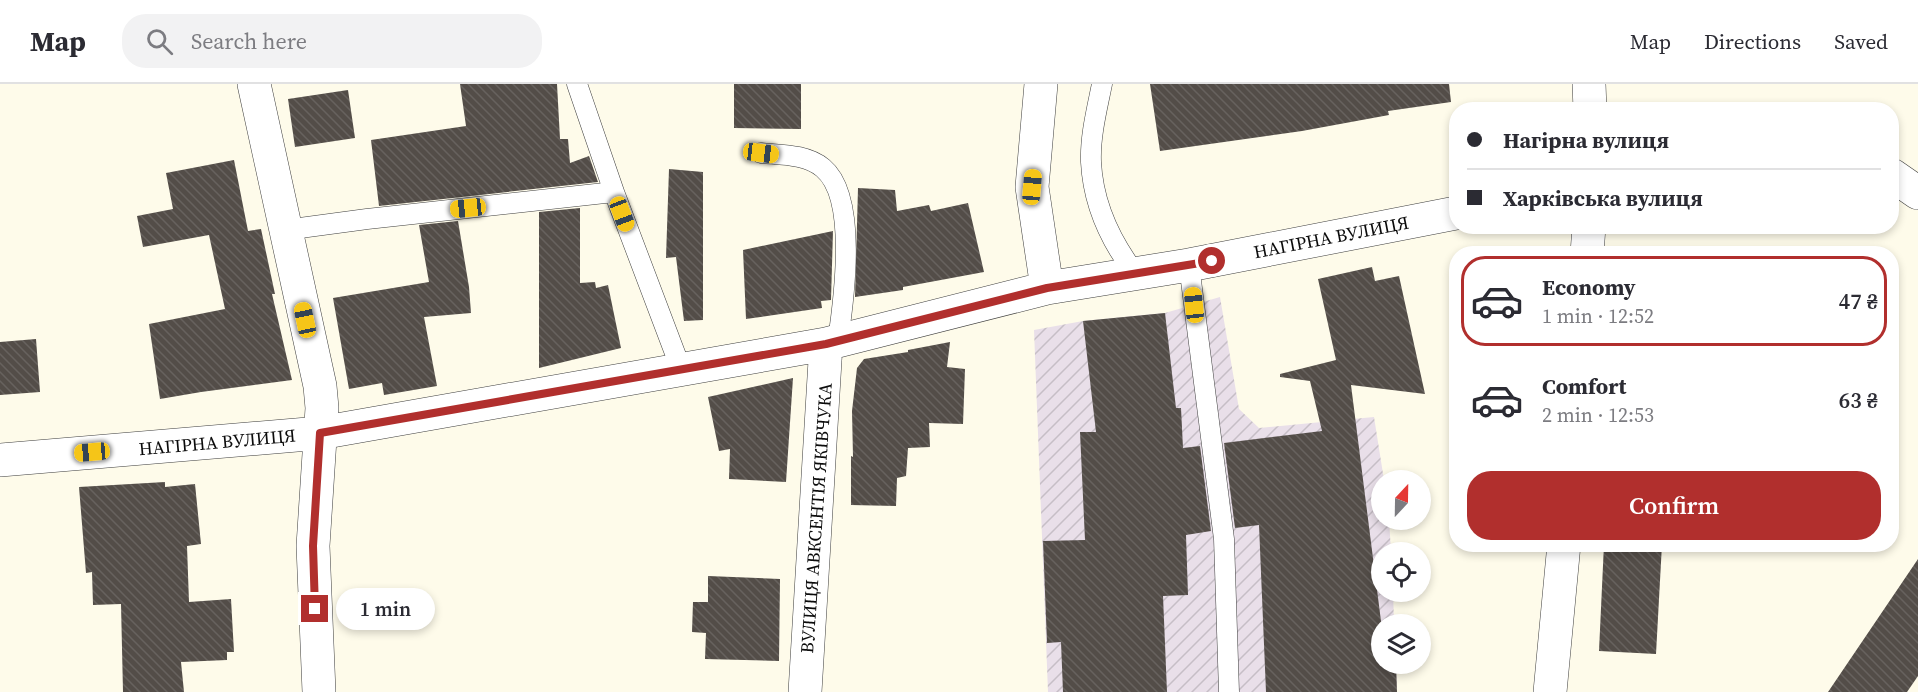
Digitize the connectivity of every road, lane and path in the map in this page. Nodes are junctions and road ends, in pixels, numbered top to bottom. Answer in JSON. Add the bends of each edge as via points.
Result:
{"nodes":[{"id":1,"x":254,"y":84,"type":"edge"},
{"id":2,"x":577,"y":84,"type":"edge"},
{"id":3,"x":1041,"y":84,"type":"edge"},
{"id":4,"x":1102,"y":84,"type":"edge"},
{"id":5,"x":1589,"y":84,"type":"edge"},
{"id":6,"x":1590,"y":102,"type":"edge"},
{"id":7,"x":761,"y":153,"type":"dead end"},
{"id":8,"x":1899,"y":180,"type":"edge"},
{"id":9,"x":614,"y":192,"type":"junction"},
{"id":10,"x":1918,"y":193,"type":"edge"},
{"id":11,"x":1449,"y":214,"type":"edge"},
{"id":12,"x":285,"y":230,"type":"junction"},
{"id":13,"x":1189,"y":265,"type":"junction"},
{"id":14,"x":1134,"y":272,"type":"junction"},
{"id":15,"x":1047,"y":288,"type":"junction"},
{"id":16,"x":832,"y":342,"type":"junction"},
{"id":17,"x":681,"y":369,"type":"junction"},
{"id":18,"x":320,"y":433,"type":"junction"},
{"id":19,"x":0,"y":460,"type":"edge"},
{"id":20,"x":1563,"y":552,"type":"edge"},
{"id":21,"x":318,"y":692,"type":"edge"},
{"id":22,"x":805,"y":692,"type":"edge"},
{"id":23,"x":1229,"y":692,"type":"edge"},
{"id":24,"x":1550,"y":692,"type":"edge"}],
"edges":[{"from":1,"to":12,"type":"street"},
{"from":2,"to":9,"type":"lane"},
{"from":3,"to":15,"type":"street","via":[[1032,187]]},
{"from":4,"to":14,"type":"lane","via":[[1091,160],[1094,187],[1104,223]]},
{"from":5,"to":6,"type":"street"},
{"from":7,"to":16,"type":"lane","via":[[805,158],[823,168],[836,186],[845,218],[845,295]]},
{"from":8,"to":10,"type":"street"},
{"from":9,"to":12,"type":"lane"},
{"from":9,"to":17,"type":"lane"},
{"from":11,"to":13,"type":"street","name":"НАГІРНА ВУЛИЦЯ"},
{"from":12,"to":18,"type":"street","via":[[320,386]]},
{"from":13,"to":14,"type":"street","name":"НАГІРНА ВУЛИЦЯ"},
{"from":13,"to":23,"type":"lane","via":[[1224,539]]},
{"from":14,"to":15,"type":"street","name":"НАГІРНА ВУЛИЦЯ"},
{"from":15,"to":16,"type":"street","name":"НАГІРНА ВУЛИЦЯ"},
{"from":16,"to":17,"type":"street","name":"НАГІРНА ВУЛИЦЯ"},
{"from":16,"to":22,"type":"street","name":"ВУЛИЦЯ АВКСЕНТІЯ ЯКІВЧУКА"},
{"from":17,"to":18,"type":"street","name":"НАГІРНА ВУЛИЦЯ"},
{"from":18,"to":19,"type":"street","name":"НАГІРНА ВУЛИЦЯ"},
{"from":18,"to":21,"type":"street","via":[[313,546]]},
{"from":20,"to":24,"type":"street"}]}
